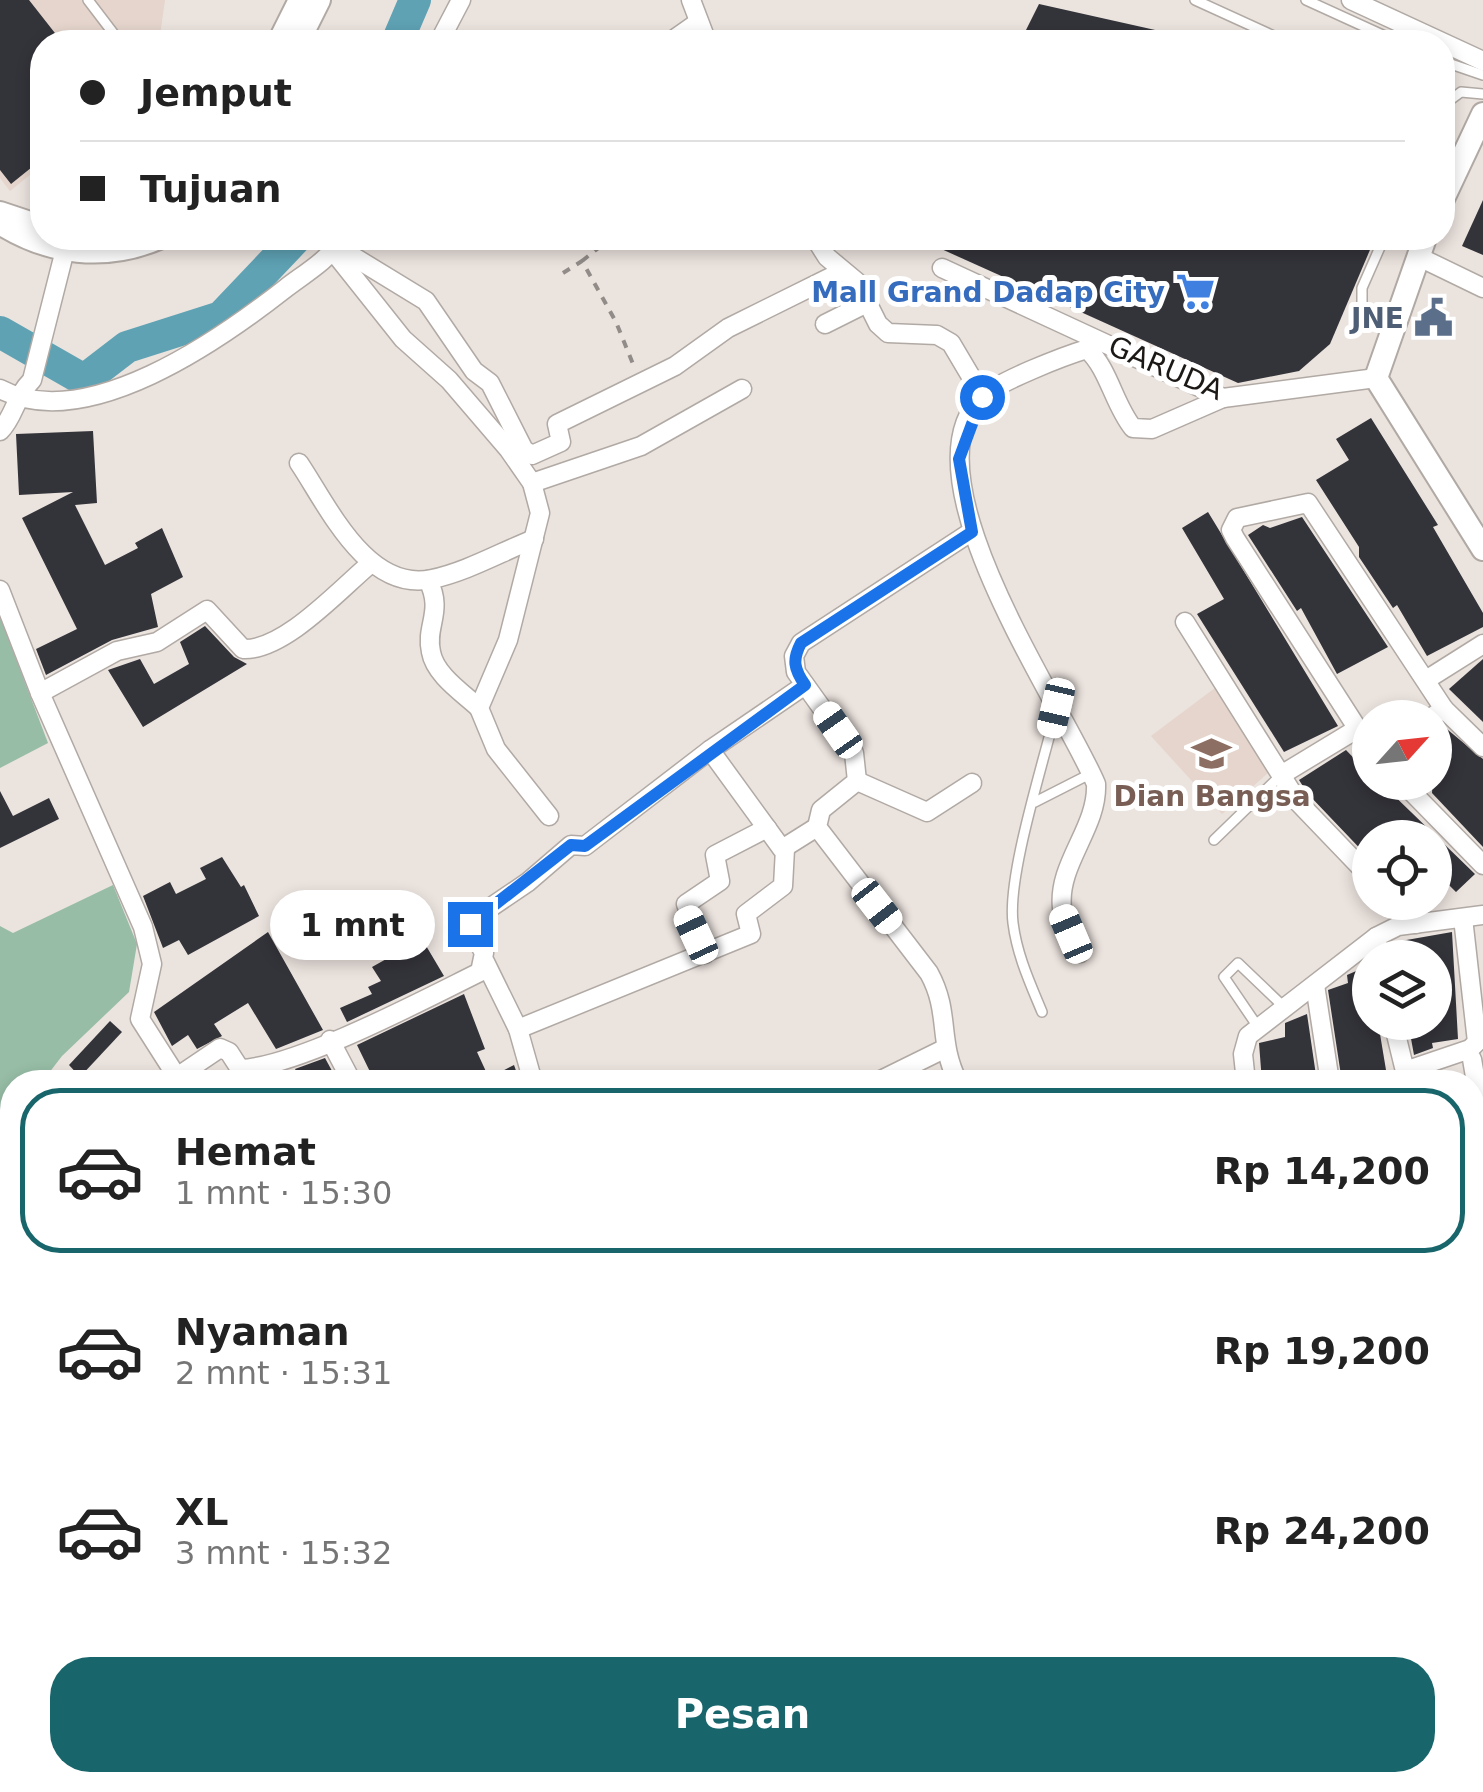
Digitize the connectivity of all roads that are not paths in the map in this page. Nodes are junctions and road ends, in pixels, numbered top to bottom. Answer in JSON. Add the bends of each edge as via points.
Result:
{"nodes":[{"id":1,"x":88,"y":0,"type":"edge"},
{"id":2,"x":300,"y":0,"type":"edge"},
{"id":3,"x":319,"y":0,"type":"edge"},
{"id":4,"x":461,"y":0,"type":"edge"},
{"id":5,"x":690,"y":0,"type":"edge"},
{"id":6,"x":1195,"y":0,"type":"edge"},
{"id":7,"x":1306,"y":0,"type":"edge"},
{"id":8,"x":1351,"y":0,"type":"edge"},
{"id":9,"x":697,"y":24,"type":"junction"},
{"id":10,"x":111,"y":30,"type":"edge"},
{"id":11,"x":285,"y":30,"type":"edge"},
{"id":12,"x":304,"y":30,"type":"edge"},
{"id":13,"x":445,"y":30,"type":"edge"},
{"id":14,"x":688,"y":30,"type":"edge"},
{"id":15,"x":701,"y":30,"type":"edge"},
{"id":16,"x":1261,"y":30,"type":"edge"},
{"id":17,"x":1372,"y":30,"type":"edge"},
{"id":18,"x":1417,"y":30,"type":"edge"},
{"id":19,"x":1455,"y":47,"type":"edge"},
{"id":20,"x":1483,"y":60,"type":"edge"},
{"id":21,"x":1455,"y":65,"type":"edge"},
{"id":22,"x":1483,"y":74,"type":"edge"},
{"id":23,"x":1483,"y":94,"type":"edge"},
{"id":24,"x":1455,"y":96,"type":"edge"},
{"id":25,"x":1483,"y":114,"type":"edge"},
{"id":26,"x":1455,"y":173,"type":"edge"},
{"id":27,"x":0,"y":213,"type":"edge"},
{"id":28,"x":0,"y":223,"type":"edge"},
{"id":29,"x":30,"y":223,"type":"edge"},
{"id":30,"x":30,"y":240,"type":"edge"},
{"id":31,"x":65,"y":250,"type":"edge"},
{"id":32,"x":331,"y":250,"type":"edge"},
{"id":33,"x":341,"y":250,"type":"edge"},
{"id":34,"x":345,"y":250,"type":"edge"},
{"id":35,"x":825,"y":250,"type":"edge"},
{"id":36,"x":1379,"y":250,"type":"edge"},
{"id":37,"x":1420,"y":250,"type":"edge"},
{"id":38,"x":1426,"y":250,"type":"edge"},
{"id":39,"x":942,"y":268,"type":"dead end"},
{"id":40,"x":843,"y":272,"type":"junction"},
{"id":41,"x":1483,"y":288,"type":"edge"},
{"id":42,"x":868,"y":302,"type":"junction"},
{"id":43,"x":825,"y":324,"type":"dead end"},
{"id":44,"x":1390,"y":334,"type":"junction"},
{"id":45,"x":1376,"y":378,"type":"junction"},
{"id":46,"x":742,"y":389,"type":"dead end"},
{"id":47,"x":8,"y":393,"type":"edge"},
{"id":48,"x":982,"y":397,"type":"junction"},
{"id":49,"x":1223,"y":398,"type":"junction"},
{"id":50,"x":0,"y":431,"type":"edge"},
{"id":51,"x":298,"y":463,"type":"dead end"},
{"id":52,"x":532,"y":483,"type":"junction"},
{"id":53,"x":972,"y":532,"type":"junction"},
{"id":54,"x":534,"y":538,"type":"junction"},
{"id":55,"x":1483,"y":549,"type":"edge"},
{"id":56,"x":370,"y":564,"type":"junction"},
{"id":57,"x":428,"y":580,"type":"junction"},
{"id":58,"x":0,"y":590,"type":"edge"},
{"id":59,"x":1185,"y":622,"type":"dead end"},
{"id":60,"x":1483,"y":644,"type":"edge"},
{"id":61,"x":1426,"y":680,"type":"junction"},
{"id":62,"x":805,"y":685,"type":"junction"},
{"id":63,"x":40,"y":693,"type":"junction"},
{"id":64,"x":1433,"y":700,"type":"edge"},
{"id":65,"x":478,"y":708,"type":"junction"},
{"id":66,"x":1056,"y":708,"type":"junction"},
{"id":67,"x":1352,"y":721,"type":"edge"},
{"id":68,"x":1452,"y":724,"type":"edge"},
{"id":69,"x":1352,"y":732,"type":"edge"},
{"id":70,"x":1483,"y":747,"type":"edge"},
{"id":71,"x":710,"y":750,"type":"junction"},
{"id":72,"x":1092,"y":773,"type":"junction"},
{"id":73,"x":1281,"y":775,"type":"junction"},
{"id":74,"x":857,"y":781,"type":"junction"},
{"id":75,"x":972,"y":783,"type":"dead end"},
{"id":76,"x":1420,"y":800,"type":"edge"},
{"id":77,"x":1035,"y":802,"type":"junction"},
{"id":78,"x":549,"y":816,"type":"dead end"},
{"id":79,"x":817,"y":827,"type":"junction"},
{"id":80,"x":767,"y":828,"type":"junction"},
{"id":81,"x":1214,"y":840,"type":"dead end"},
{"id":82,"x":785,"y":849,"type":"junction"},
{"id":83,"x":1352,"y":858,"type":"edge"},
{"id":84,"x":1483,"y":865,"type":"edge"},
{"id":85,"x":1483,"y":915,"type":"edge"},
{"id":86,"x":1463,"y":918,"type":"junction"},
{"id":87,"x":1412,"y":920,"type":"edge"},
{"id":88,"x":1416,"y":924,"type":"junction"},
{"id":89,"x":1376,"y":937,"type":"junction"},
{"id":90,"x":1377,"y":940,"type":"edge"},
{"id":91,"x":705,"y":954,"type":"junction"},
{"id":92,"x":1080,"y":954,"type":"dead end"},
{"id":93,"x":485,"y":962,"type":"junction"},
{"id":94,"x":1315,"y":985,"type":"junction"},
{"id":95,"x":1285,"y":1008,"type":"junction"},
{"id":96,"x":1042,"y":1012,"type":"dead end"},
{"id":97,"x":1258,"y":1027,"type":"junction"},
{"id":98,"x":518,"y":1029,"type":"junction"},
{"id":99,"x":330,"y":1040,"type":"junction"},
{"id":100,"x":1396,"y":1040,"type":"edge"},
{"id":101,"x":944,"y":1049,"type":"junction"},
{"id":102,"x":1472,"y":1058,"type":"dead end"},
{"id":103,"x":168,"y":1070,"type":"edge"},
{"id":104,"x":188,"y":1070,"type":"edge"},
{"id":105,"x":244,"y":1070,"type":"edge"},
{"id":106,"x":244,"y":1070,"type":"edge"},
{"id":107,"x":346,"y":1070,"type":"edge"},
{"id":108,"x":530,"y":1070,"type":"edge"},
{"id":109,"x":901,"y":1070,"type":"edge"},
{"id":110,"x":953,"y":1070,"type":"edge"},
{"id":111,"x":1245,"y":1070,"type":"edge"},
{"id":112,"x":1328,"y":1070,"type":"edge"},
{"id":113,"x":1474,"y":1070,"type":"edge"}],
"edges":[{"from":1,"to":10,"type":"lane"},
{"from":2,"to":11,"type":"street"},
{"from":3,"to":12,"type":"street"},
{"from":4,"to":13,"type":"street"},
{"from":5,"to":9,"type":"street"},
{"from":6,"to":16,"type":"lane"},
{"from":7,"to":17,"type":"lane"},
{"from":8,"to":18,"type":"street"},
{"from":9,"to":14,"type":"street"},
{"from":9,"to":15,"type":"street"},
{"from":19,"to":20,"type":"street"},
{"from":21,"to":22,"type":"lane"},
{"from":23,"to":24,"type":"lane"},
{"from":25,"to":26,"type":"street"},
{"from":27,"to":29,"type":"street"},
{"from":28,"to":30,"type":"street"},
{"from":31,"to":47,"type":"street","via":[[32,380]]},
{"from":32,"to":47,"type":"street","via":[[226,334],[122,388],[44,400]]},
{"from":33,"to":52,"type":"street","via":[[403,339],[449,380]]},
{"from":34,"to":40,"type":"street","via":[[426,300],[490,383],[532,456],[562,442],[557,424]]},
{"from":35,"to":40,"type":"street"},
{"from":36,"to":44,"type":"lane","via":[[1359,302],[1362,316]]},
{"from":37,"to":44,"type":"street"},
{"from":38,"to":41,"type":"street"},
{"from":39,"to":49,"type":"street","name":"GARUDA"},
{"from":40,"to":42,"type":"street"},
{"from":42,"to":43,"type":"street"},
{"from":42,"to":48,"type":"street","via":[[888,333],[937,335],[951,343]]},
{"from":44,"to":45,"type":"street"},
{"from":45,"to":49,"type":"street","name":"GARUDA"},
{"from":45,"to":55,"type":"street"},
{"from":46,"to":52,"type":"street","via":[[641,446]]},
{"from":47,"to":50,"type":"street","via":[[7,424]]},
{"from":48,"to":49,"type":"street","via":[[1087,350],[1133,428],[1152,429]]},
{"from":48,"to":53,"type":"street","via":[[959,459]]},
{"from":51,"to":56,"type":"street"},
{"from":52,"to":54,"type":"street","via":[[540,513]]},
{"from":53,"to":62,"type":"street","via":[[801,643],[794,656]]},
{"from":53,"to":66,"type":"street"},
{"from":54,"to":57,"type":"street"},
{"from":54,"to":65,"type":"street","via":[[508,640]]},
{"from":56,"to":57,"type":"street"},
{"from":56,"to":63,"type":"street","via":[[265,647],[243,649],[207,610],[157,642],[117,650]]},
{"from":57,"to":65,"type":"street","via":[[437,604],[431,654]]},
{"from":58,"to":63,"type":"street"},
{"from":59,"to":73,"type":"street"},
{"from":60,"to":61,"type":"street"},
{"from":61,"to":64,"type":"street"},
{"from":61,"to":67,"type":"street","via":[[1308,502],[1237,518],[1235,538]]},
{"from":62,"to":71,"type":"street"},
{"from":62,"to":74,"type":"street","via":[[854,753]]},
{"from":63,"to":103,"type":"street","via":[[143,927],[152,964],[140,1019]]},
{"from":65,"to":78,"type":"street","via":[[496,749]]},
{"from":66,"to":72,"type":"street"},
{"from":66,"to":77,"type":"lane"},
{"from":68,"to":70,"type":"street"},
{"from":69,"to":73,"type":"street"},
{"from":71,"to":80,"type":"street"},
{"from":71,"to":93,"type":"street","via":[[585,846],[571,845],[472,920]]},
{"from":72,"to":77,"type":"lane"},
{"from":72,"to":92,"type":"street","via":[[1097,804],[1061,894],[1062,914]]},
{"from":73,"to":81,"type":"lane"},
{"from":73,"to":83,"type":"street"},
{"from":74,"to":75,"type":"street","via":[[927,812]]},
{"from":74,"to":79,"type":"street","via":[[821,810]]},
{"from":76,"to":84,"type":"street"},
{"from":77,"to":96,"type":"lane","via":[[1014,883],[1012,921]]},
{"from":79,"to":82,"type":"street"},
{"from":79,"to":101,"type":"street","via":[[929,973],[943,998]]},
{"from":80,"to":82,"type":"street"},
{"from":80,"to":91,"type":"street","via":[[715,855],[720,881],[686,904]]},
{"from":82,"to":91,"type":"street","via":[[783,886],[746,914],[752,932]]},
{"from":85,"to":86,"type":"street"},
{"from":86,"to":88,"type":"street"},
{"from":86,"to":100,"type":"street","via":[[1480,1032],[1470,1049],[1411,1069],[1404,1067]]},
{"from":87,"to":88,"type":"street"},
{"from":88,"to":89,"type":"street"},
{"from":89,"to":90,"type":"street"},
{"from":89,"to":94,"type":"street"},
{"from":91,"to":98,"type":"street"},
{"from":93,"to":98,"type":"street"},
{"from":93,"to":99,"type":"street","via":[[464,980]]},
{"from":94,"to":95,"type":"street"},
{"from":94,"to":112,"type":"street"},
{"from":95,"to":97,"type":"street"},
{"from":95,"to":97,"type":"lane","via":[[1238,963],[1224,977]]},
{"from":97,"to":111,"type":"street","via":[[1244,1043]]},
{"from":98,"to":108,"type":"street"},
{"from":99,"to":106,"type":"street"},
{"from":99,"to":107,"type":"street"},
{"from":101,"to":109,"type":"street"},
{"from":101,"to":110,"type":"street"},
{"from":102,"to":113,"type":"street"},
{"from":104,"to":105,"type":"street","via":[[220,1048]]}]}
